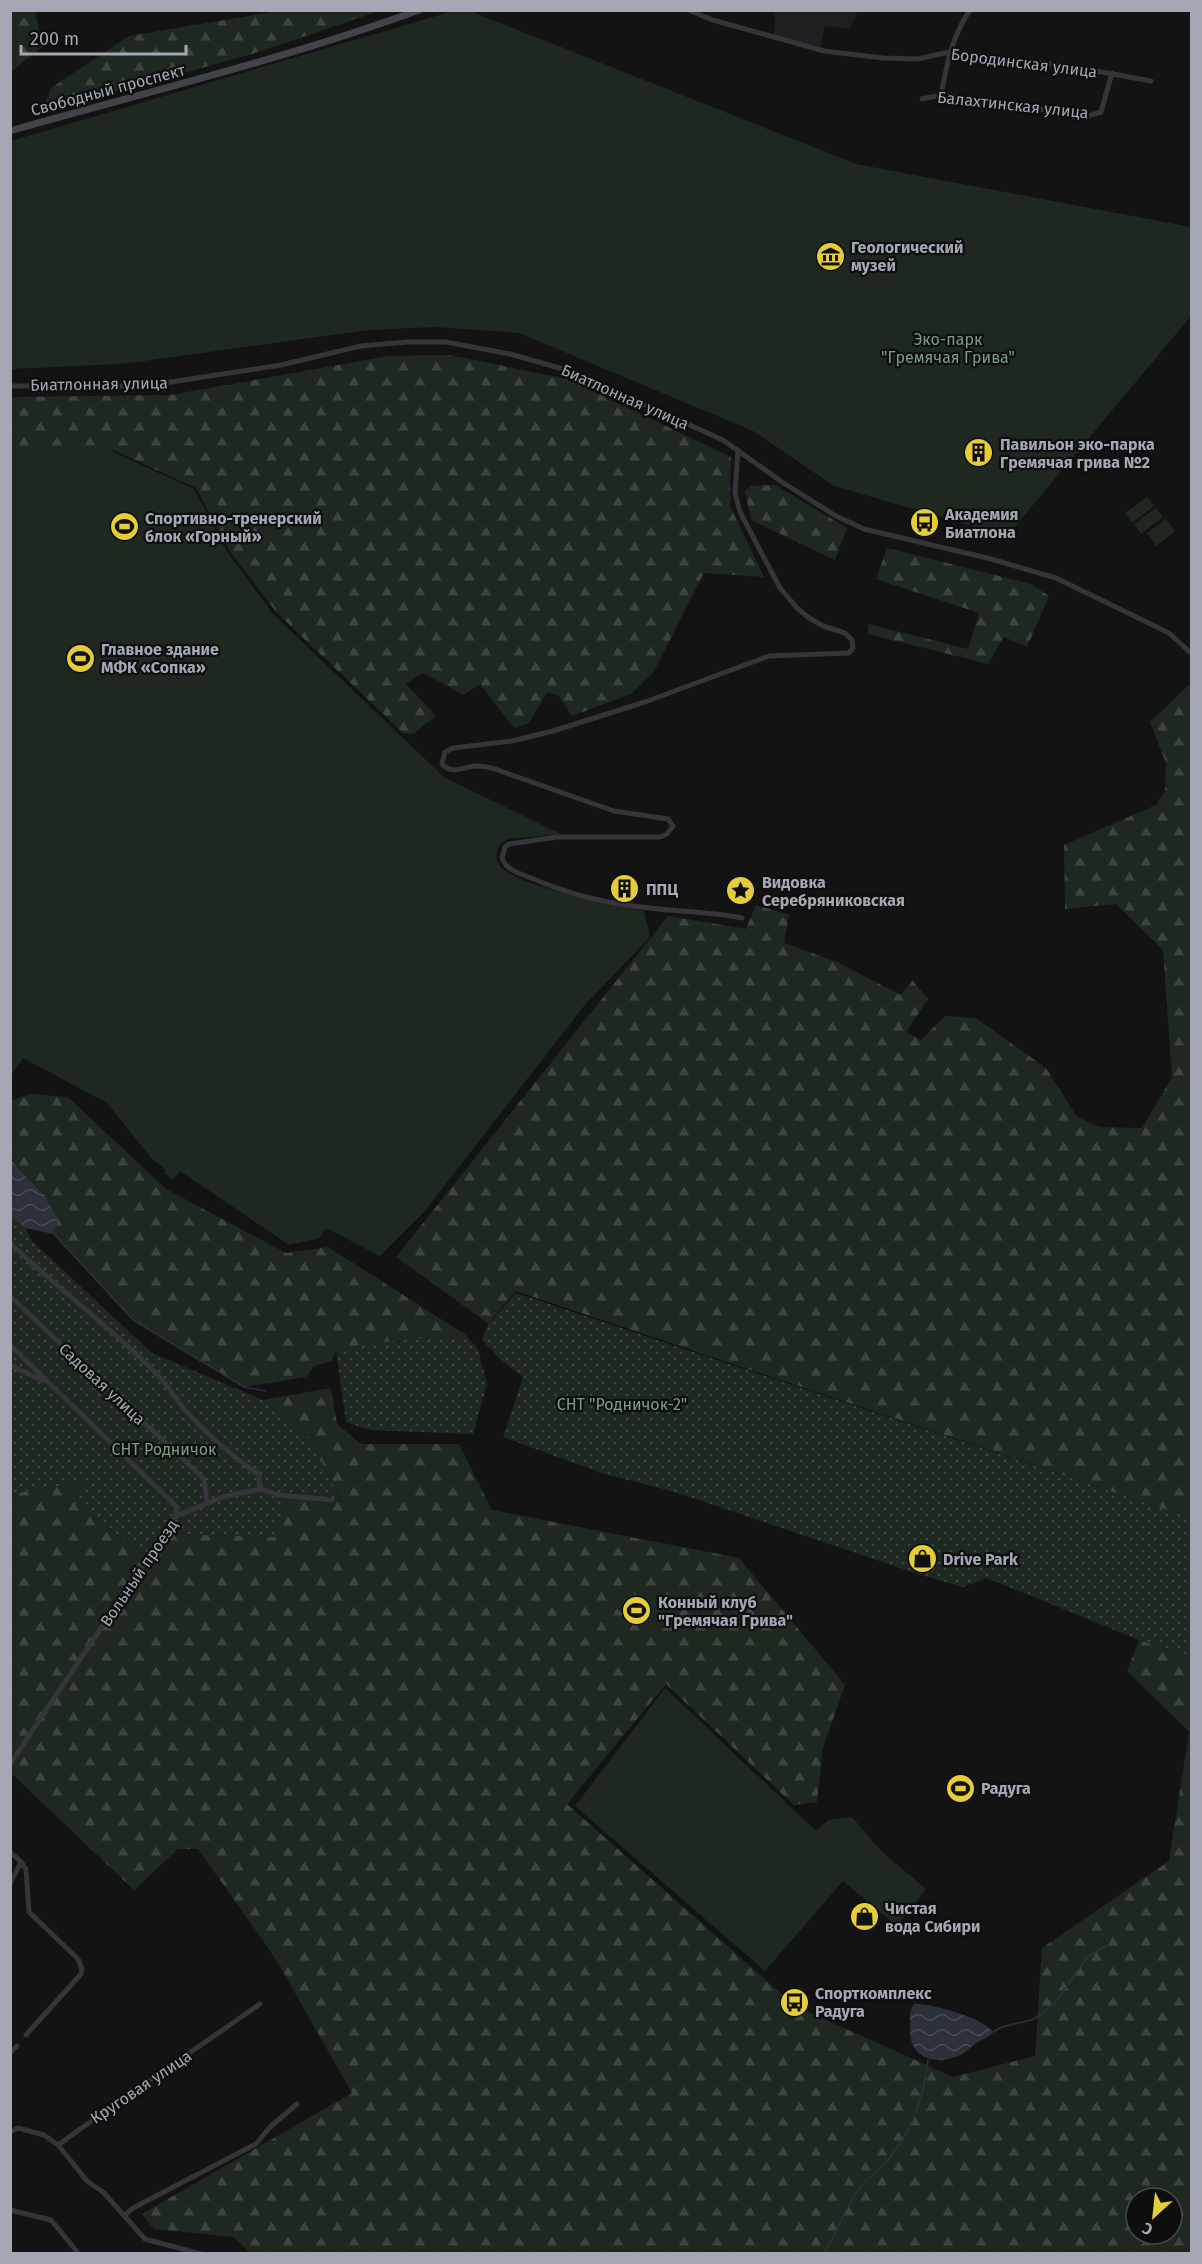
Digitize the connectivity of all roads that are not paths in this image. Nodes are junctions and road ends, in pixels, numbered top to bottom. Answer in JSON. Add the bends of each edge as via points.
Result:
{"nodes":[{"id":1,"x":688,"y":10,"type":"edge"},
{"id":2,"x":970,"y":10,"type":"edge"},
{"id":3,"x":415,"y":11,"type":"edge"},
{"id":4,"x":949,"y":52,"type":"junction"},
{"id":5,"x":1112,"y":73,"type":"junction"},
{"id":6,"x":1151,"y":81,"type":"dead end"},
{"id":7,"x":941,"y":95,"type":"junction"},
{"id":8,"x":922,"y":99,"type":"dead end"},
{"id":9,"x":10,"y":131,"type":"edge"},
{"id":10,"x":10,"y":386,"type":"edge"},
{"id":11,"x":738,"y":450,"type":"junction"},
{"id":12,"x":1191,"y":654,"type":"edge"},
{"id":13,"x":742,"y":918,"type":"dead end"},
{"id":14,"x":10,"y":1243,"type":"edge"},
{"id":15,"x":10,"y":1296,"type":"edge"},
{"id":16,"x":10,"y":1345,"type":"edge"},
{"id":17,"x":10,"y":1365,"type":"edge"},
{"id":18,"x":49,"y":1383,"type":"junction"},
{"id":19,"x":260,"y":1489,"type":"junction"},
{"id":20,"x":332,"y":1500,"type":"dead end"},
{"id":21,"x":207,"y":1502,"type":"junction"},
{"id":22,"x":177,"y":1516,"type":"junction"},
{"id":23,"x":10,"y":1764,"type":"edge"},
{"id":24,"x":10,"y":1852,"type":"edge"},
{"id":25,"x":21,"y":1862,"type":"junction"},
{"id":26,"x":10,"y":1884,"type":"edge"},
{"id":27,"x":260,"y":2004,"type":"dead end"},
{"id":28,"x":26,"y":2035,"type":"dead end"},
{"id":29,"x":17,"y":2046,"type":"dead end"},
{"id":30,"x":10,"y":2052,"type":"edge"},
{"id":31,"x":297,"y":2103,"type":"dead end"},
{"id":32,"x":10,"y":2132,"type":"edge"},
{"id":33,"x":58,"y":2145,"type":"junction"},
{"id":34,"x":10,"y":2210,"type":"edge"},
{"id":35,"x":125,"y":2215,"type":"junction"},
{"id":36,"x":79,"y":2253,"type":"edge"},
{"id":37,"x":201,"y":2253,"type":"edge"}],
"edges":[{"from":1,"to":4,"type":"street","name":"Бородинская улица","via":[[824,51],[918,59]]},
{"from":2,"to":4,"type":"street"},
{"from":3,"to":9,"type":"main road","name":"Свободный проспект","via":[[164,90]]},
{"from":4,"to":5,"type":"street","name":"Бородинская улица"},
{"from":4,"to":7,"type":"street"},
{"from":5,"to":6,"type":"street","name":"Бородинская улица"},
{"from":5,"to":7,"type":"street","name":"Балахтинская улица","via":[[1101,112],[1088,116]]},
{"from":7,"to":8,"type":"street","name":"Балахтинская улица"},
{"from":10,"to":11,"type":"street","name":"Биатлонная улица","via":[[145,386],[281,365],[361,346],[446,342],[570,371]]},
{"from":11,"to":12,"type":"street","name":"Биатлонная улица","via":[[836,516],[864,529],[1056,578],[1168,633]]},
{"from":11,"to":13,"type":"street","via":[[735,493],[740,512],[780,588],[809,618],[845,633],[852,640],[849,653],[769,656],[553,731],[453,748],[446,752],[442,764],[453,771],[476,765],[492,768],[614,811],[668,819],[673,826],[660,837],[557,837],[509,844],[502,858],[516,872],[569,892],[612,902]]},
{"from":14,"to":19,"type":"street","via":[[156,1372],[204,1430],[259,1475]]},
{"from":15,"to":21,"type":"street","name":"Садовая улица","via":[[204,1479]]},
{"from":16,"to":18,"type":"street"},
{"from":17,"to":18,"type":"street"},
{"from":18,"to":22,"type":"street","via":[[177,1507]]},
{"from":19,"to":20,"type":"street","name":"Вольный проезд","via":[[279,1495]]},
{"from":19,"to":21,"type":"street","name":"Вольный проезд"},
{"from":21,"to":22,"type":"street","name":"Вольный проезд"},
{"from":22,"to":23,"type":"street","name":"Вольный проезд"},
{"from":24,"to":25,"type":"street"},
{"from":25,"to":26,"type":"street"},
{"from":25,"to":28,"type":"street","via":[[26,1869],[29,1912],[78,1959],[82,1969]]},
{"from":27,"to":33,"type":"street","name":"Круговая улица"},
{"from":29,"to":30,"type":"street"},
{"from":31,"to":35,"type":"street","via":[[256,2144]]},
{"from":32,"to":33,"type":"street","via":[[18,2128],[44,2135]]},
{"from":33,"to":35,"type":"street","via":[[88,2182],[104,2192]]},
{"from":34,"to":36,"type":"street","via":[[51,2220]]},
{"from":35,"to":37,"type":"street","via":[[148,2241]]}]}
